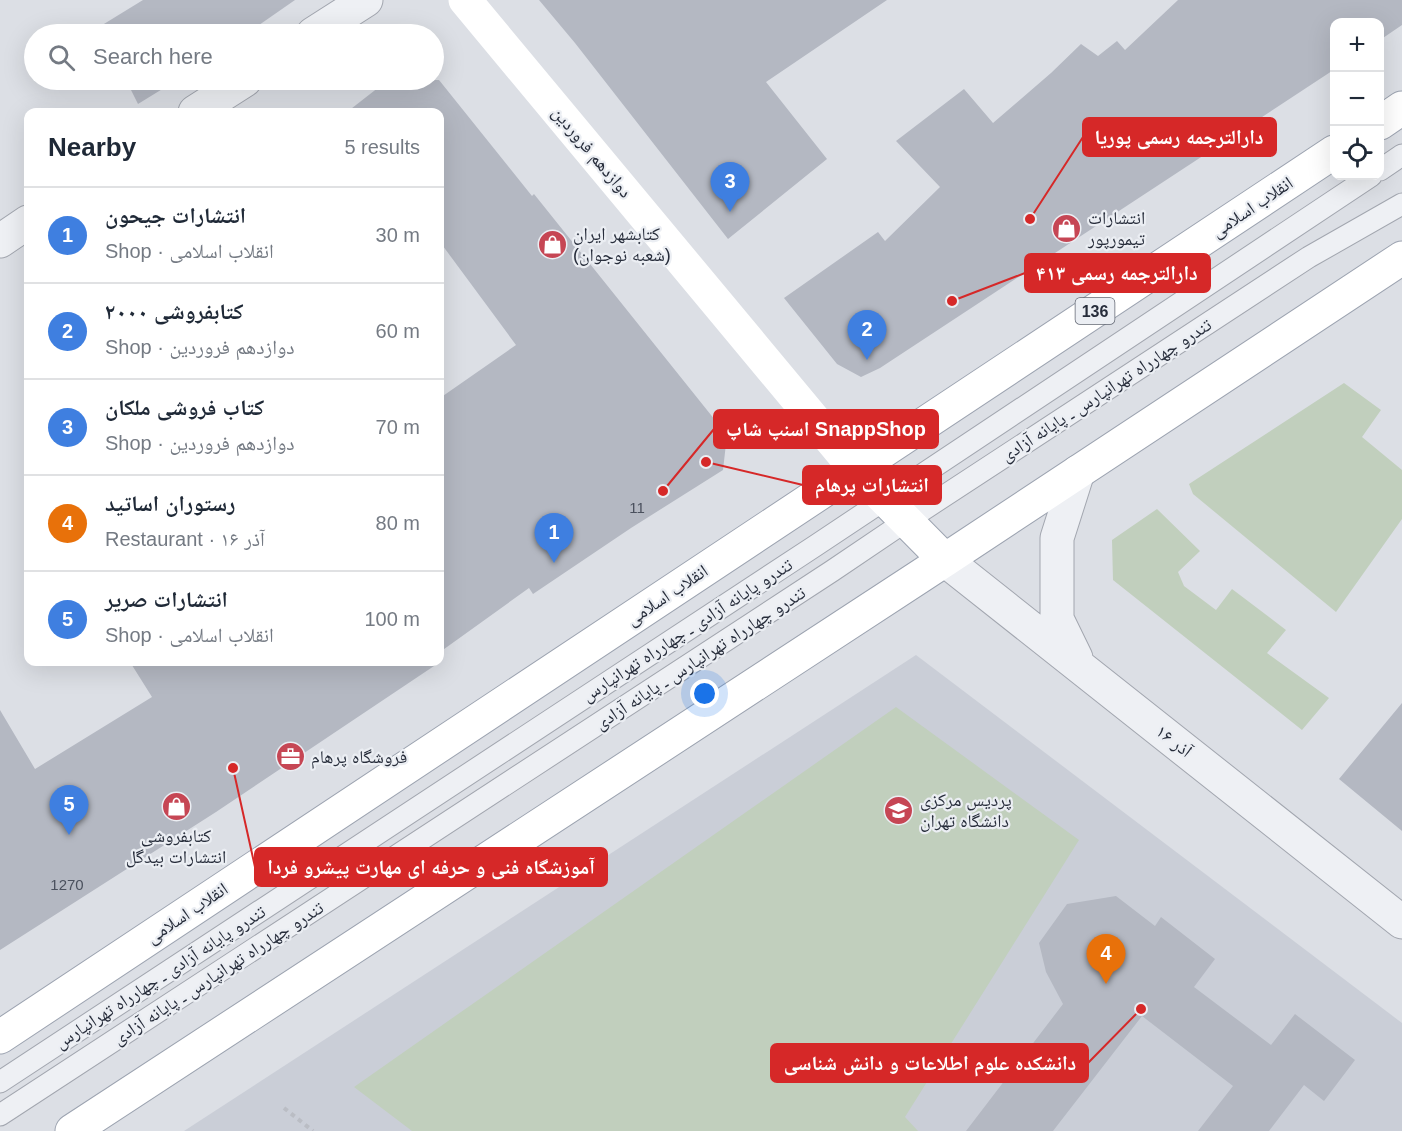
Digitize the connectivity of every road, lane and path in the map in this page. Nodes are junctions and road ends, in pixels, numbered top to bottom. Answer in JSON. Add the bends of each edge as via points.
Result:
{"nodes":[{"id":1,"x":366,"y":0,"type":"edge"},
{"id":2,"x":465,"y":0,"type":"edge"},
{"id":3,"x":329,"y":24,"type":"edge"},
{"id":4,"x":229,"y":90,"type":"edge"},
{"id":5,"x":201,"y":108,"type":"edge"},
{"id":6,"x":1402,"y":108,"type":"edge"},
{"id":7,"x":1384,"y":120,"type":"edge"},
{"id":8,"x":1330,"y":155,"type":"edge"},
{"id":9,"x":1402,"y":155,"type":"edge"},
{"id":10,"x":1384,"y":167,"type":"edge"},
{"id":11,"x":1365,"y":180,"type":"edge"},
{"id":12,"x":1402,"y":204,"type":"edge"},
{"id":13,"x":24,"y":225,"type":"edge"},
{"id":14,"x":0,"y":241,"type":"edge"},
{"id":15,"x":1402,"y":258,"type":"edge"},
{"id":16,"x":856,"y":470,"type":"junction"},
{"id":17,"x":1078,"y":472,"type":"junction"},
{"id":18,"x":896,"y":510,"type":"junction"},
{"id":19,"x":945,"y":560,"type":"junction"},
{"id":20,"x":1081,"y":668,"type":"junction"},
{"id":21,"x":1402,"y":922,"type":"edge"},
{"id":22,"x":0,"y":1037,"type":"edge"},
{"id":23,"x":0,"y":1082,"type":"edge"},
{"id":24,"x":284,"y":1108,"type":"dead end"},
{"id":25,"x":0,"y":1115,"type":"edge"},
{"id":26,"x":72,"y":1131,"type":"edge"},
{"id":27,"x":313,"y":1131,"type":"edge"}],
"edges":[{"from":1,"to":3,"type":"street"},
{"from":2,"to":16,"type":"main road","name":"دوازدهم فروردین"},
{"from":4,"to":5,"type":"street"},
{"from":6,"to":7,"type":"main road"},
{"from":8,"to":16,"type":"main road","name":"انقلاب اسلامی","number":"136"},
{"from":9,"to":10,"type":"lane"},
{"from":11,"to":18,"type":"lane","name":"تندرو پایانه آزادی ـ چهارراه تهرانپارس"},
{"from":12,"to":18,"type":"lane","name":"تندرو چهارراه تهرانپارس ـ پایانه آزادی"},
{"from":13,"to":14,"type":"street"},
{"from":15,"to":17,"type":"main road"},
{"from":16,"to":18,"type":"main road","name":"دوازدهم فروردین"},
{"from":16,"to":22,"type":"main road","name":"انقلاب اسلامی","number":"136"},
{"from":17,"to":19,"type":"main road"},
{"from":17,"to":20,"type":"street","via":[[1057,538],[1057,619]]},
{"from":18,"to":19,"type":"main road","name":"دوازدهم فروردین"},
{"from":18,"to":23,"type":"lane","name":"تندرو پایانه آزادی ـ چهارراه تهرانپارس"},
{"from":18,"to":25,"type":"lane","name":"تندرو چهارراه تهرانپارس ـ پایانه آزادی","via":[[832,571]]},
{"from":19,"to":20,"type":"street","name":"۱۶ آذر"},
{"from":19,"to":26,"type":"main road"},
{"from":20,"to":21,"type":"street","name":"۱۶ آذر"},
{"from":24,"to":27,"type":"path"}]}
